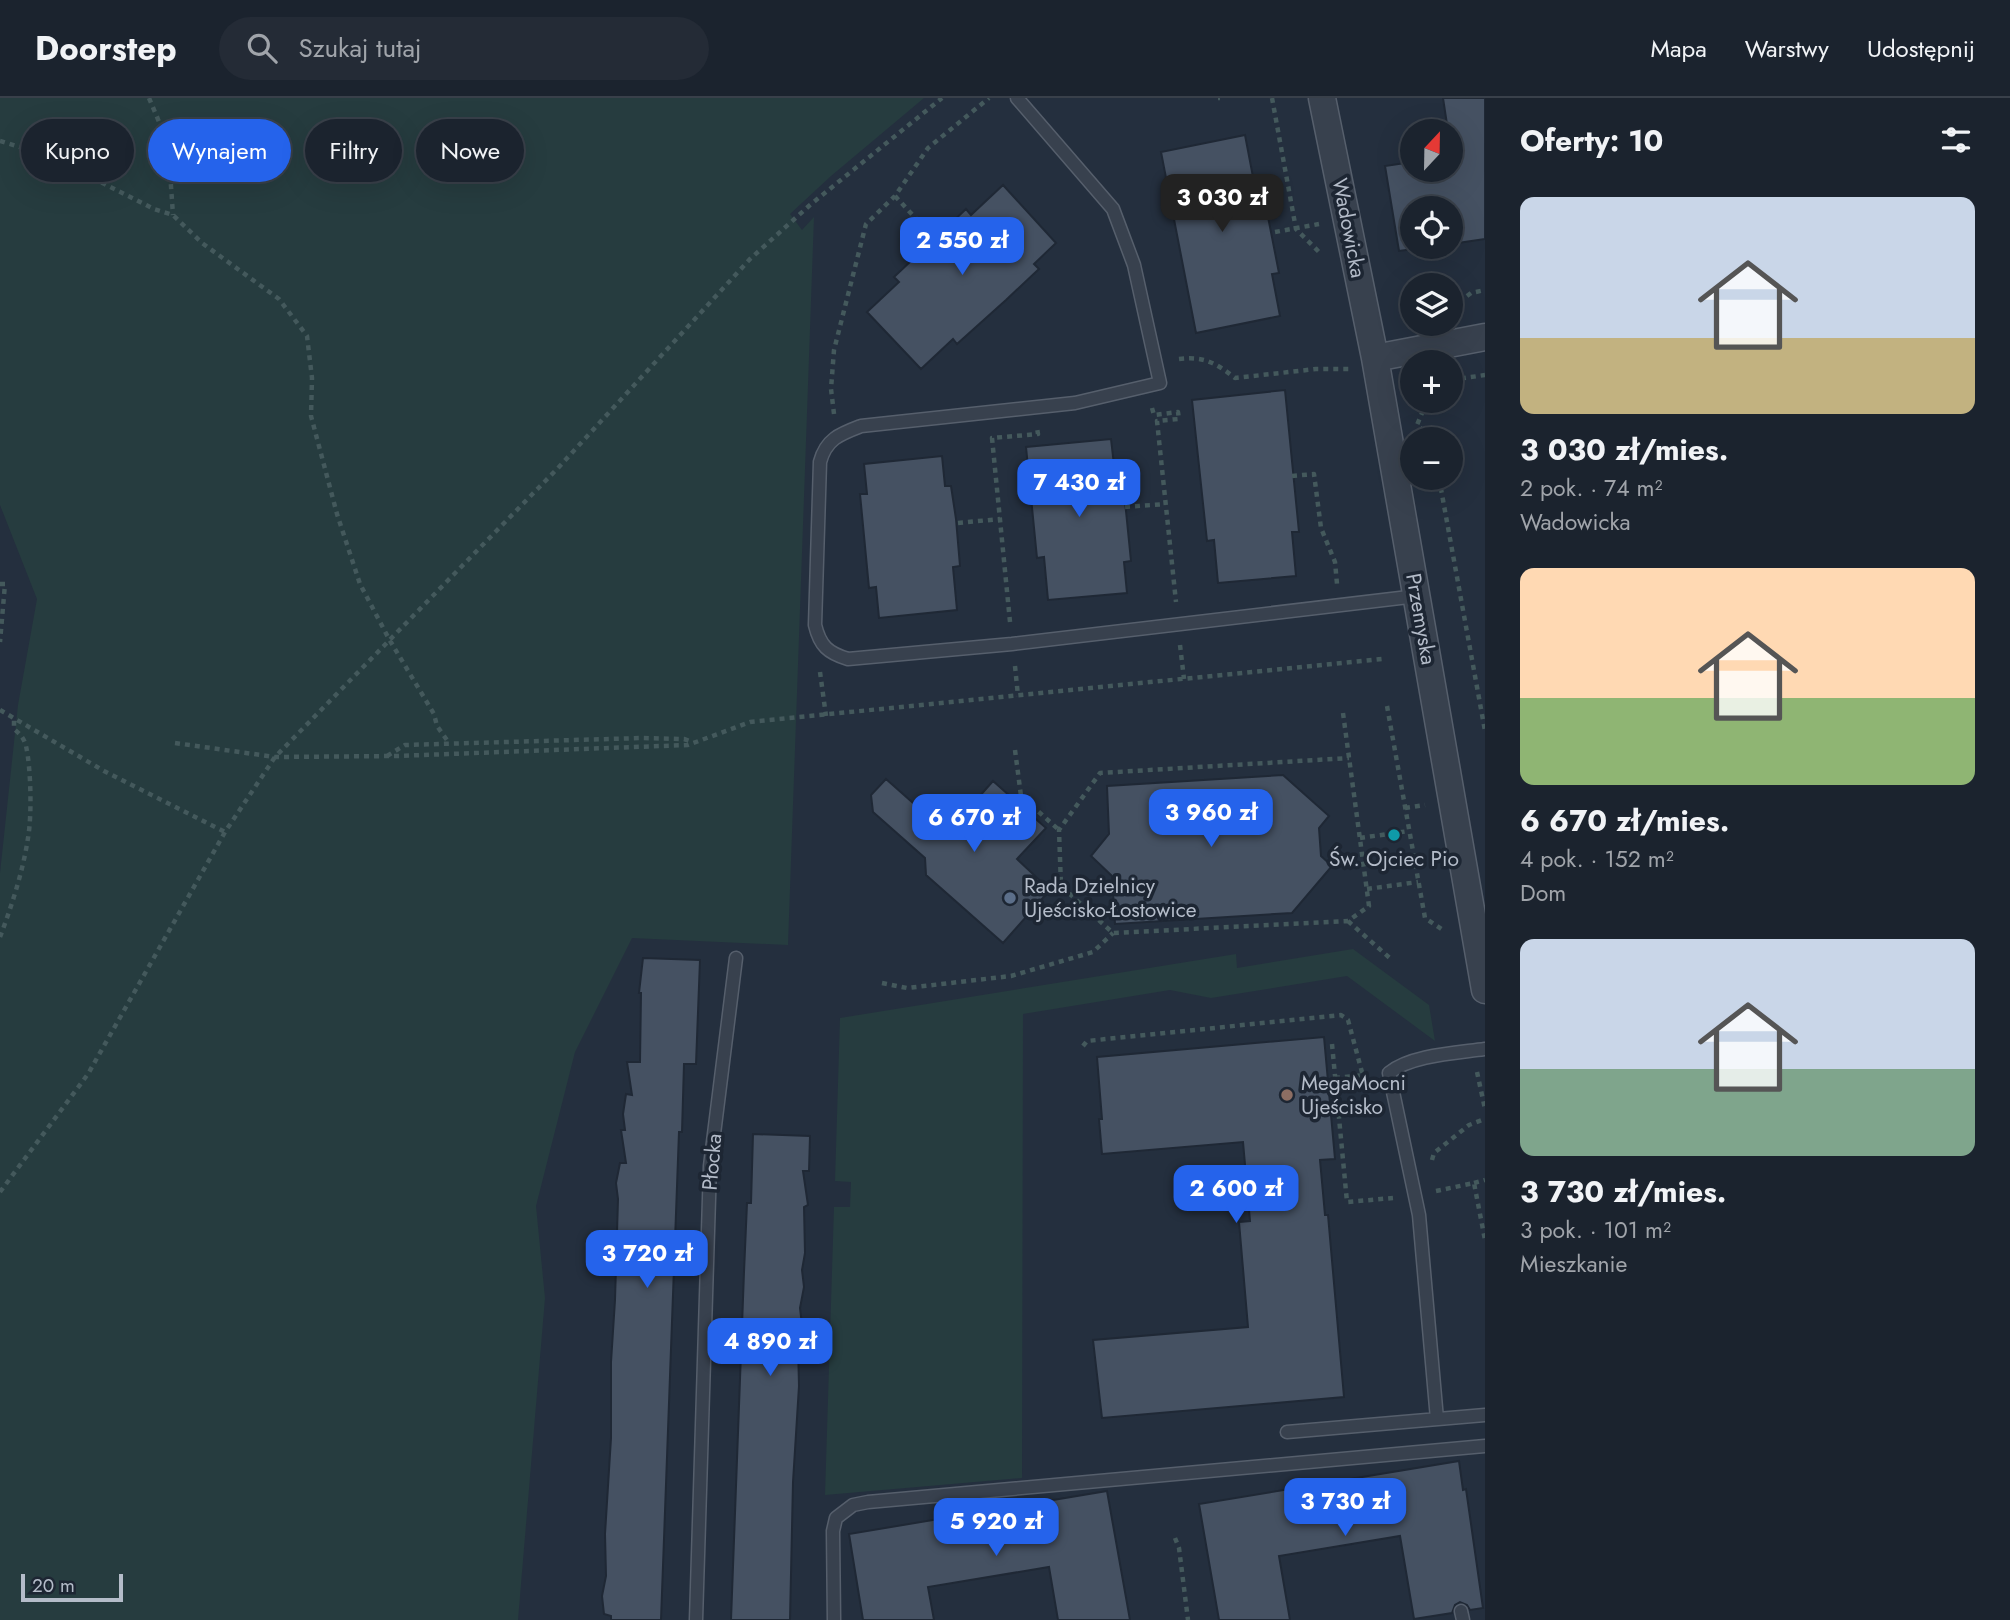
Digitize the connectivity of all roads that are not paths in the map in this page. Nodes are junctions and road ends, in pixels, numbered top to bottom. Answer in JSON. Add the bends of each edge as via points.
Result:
{"nodes":[{"id":1,"x":1017,"y":98,"type":"edge"},
{"id":2,"x":1322,"y":98,"type":"edge"},
{"id":3,"x":1485,"y":337,"type":"edge"},
{"id":4,"x":1375,"y":358,"type":"junction"},
{"id":5,"x":1417,"y":596,"type":"junction"},
{"id":6,"x":736,"y":958,"type":"dead end"},
{"id":7,"x":1485,"y":990,"type":"edge"},
{"id":8,"x":1485,"y":1049,"type":"edge"},
{"id":9,"x":1485,"y":1415,"type":"edge"},
{"id":10,"x":1437,"y":1419,"type":"junction"},
{"id":11,"x":1287,"y":1432,"type":"dead end"},
{"id":12,"x":1485,"y":1446,"type":"edge"},
{"id":13,"x":696,"y":1620,"type":"edge"},
{"id":14,"x":834,"y":1620,"type":"edge"}],
"edges":[{"from":1,"to":5,"type":"lane","via":[[1113,209],[1134,265],[1160,383],[1075,403],[861,426],[836,435],[823,449],[820,462],[815,625],[824,648],[848,659]]},
{"from":2,"to":4,"type":"street","name":"Wadowicka"},
{"from":3,"to":4,"type":"street"},
{"from":4,"to":5,"type":"street","name":"Przemyska"},
{"from":5,"to":7,"type":"street","name":"Przemyska"},
{"from":6,"to":13,"type":"lane","name":"Płocka","via":[[710,1166]]},
{"from":8,"to":10,"type":"lane","via":[[1411,1061],[1389,1073],[1419,1215]]},
{"from":9,"to":10,"type":"lane"},
{"from":10,"to":11,"type":"lane"},
{"from":12,"to":14,"type":"lane","via":[[853,1506],[836,1518]]}]}
